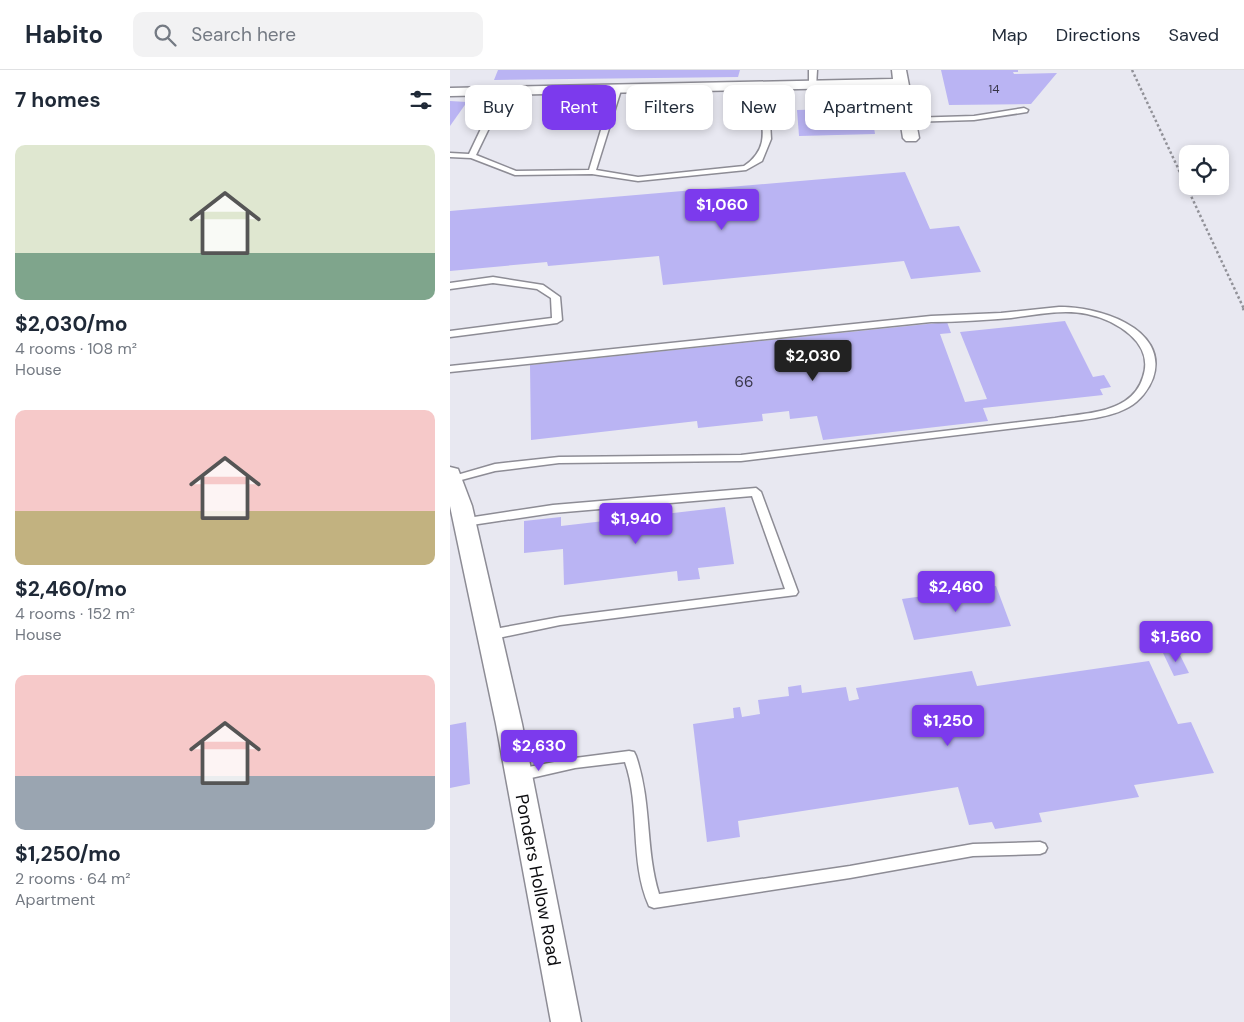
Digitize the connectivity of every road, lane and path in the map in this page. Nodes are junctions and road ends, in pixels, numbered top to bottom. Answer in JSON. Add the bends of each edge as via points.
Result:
{"nodes":[{"id":1,"x":813,"y":70,"type":"edge"},
{"id":2,"x":1132,"y":70,"type":"edge"},
{"id":3,"x":901,"y":77,"type":"edge"},
{"id":4,"x":813,"y":85,"type":"joint"},
{"id":5,"x":723,"y":87,"type":"edge"},
{"id":6,"x":617,"y":90,"type":"junction"},
{"id":7,"x":532,"y":91,"type":"edge"},
{"id":8,"x":450,"y":92,"type":"edge"},
{"id":9,"x":465,"y":92,"type":"edge"},
{"id":10,"x":1024,"y":110,"type":"dead end"},
{"id":11,"x":931,"y":119,"type":"edge"},
{"id":12,"x":484,"y":130,"type":"edge"},
{"id":13,"x":766,"y":130,"type":"edge"},
{"id":14,"x":910,"y":130,"type":"edge"},
{"id":15,"x":911,"y":138,"type":"dead end"},
{"id":16,"x":450,"y":155,"type":"edge"},
{"id":17,"x":472,"y":156,"type":"junction"},
{"id":18,"x":592,"y":172,"type":"junction"},
{"id":19,"x":450,"y":286,"type":"edge"},
{"id":20,"x":1244,"y":310,"type":"edge"},
{"id":21,"x":450,"y":334,"type":"edge"},
{"id":22,"x":450,"y":369,"type":"edge"},
{"id":23,"x":451,"y":477,"type":"edge"},
{"id":24,"x":466,"y":527,"type":"junction"},
{"id":25,"x":489,"y":635,"type":"junction"},
{"id":26,"x":518,"y":775,"type":"junction"},
{"id":27,"x":1040,"y":848,"type":"dead end"},
{"id":28,"x":566,"y":1022,"type":"edge"}],
"edges":[{"from":1,"to":4,"type":"lane"},
{"from":2,"to":20,"type":"path"},
{"from":3,"to":4,"type":"street"},
{"from":5,"to":6,"type":"street"},
{"from":6,"to":7,"type":"street"},
{"from":6,"to":18,"type":"lane"},
{"from":8,"to":9,"type":"street"},
{"from":10,"to":11,"type":"lane","via":[[974,118]]},
{"from":12,"to":17,"type":"lane"},
{"from":13,"to":18,"type":"lane","via":[[759,159],[746,168],[638,179]]},
{"from":14,"to":15,"type":"street"},
{"from":16,"to":17,"type":"lane"},
{"from":17,"to":18,"type":"lane","via":[[515,172]]},
{"from":19,"to":21,"type":"lane","via":[[493,280],[540,287],[554,297],[557,320]]},
{"from":22,"to":23,"type":"lane","via":[[931,319],[973,319],[1065,309],[1109,317],[1124,326],[1138,336],[1149,351],[1152,363],[1150,377],[1142,392],[1126,404],[1103,413],[1055,421],[741,458],[559,460]]},
{"from":23,"to":24,"type":"street","name":"Ponders Hollow Road"},
{"from":24,"to":25,"type":"street","name":"Ponders Hollow Road"},
{"from":24,"to":25,"type":"lane","via":[[553,509],[756,492],[792,592],[560,621]]},
{"from":25,"to":26,"type":"street","name":"Ponders Hollow Road"},
{"from":26,"to":27,"type":"lane","via":[[630,756],[637,772],[644,816],[648,883],[654,901],[973,850]]},
{"from":26,"to":28,"type":"street","name":"Ponders Hollow Road"}]}
